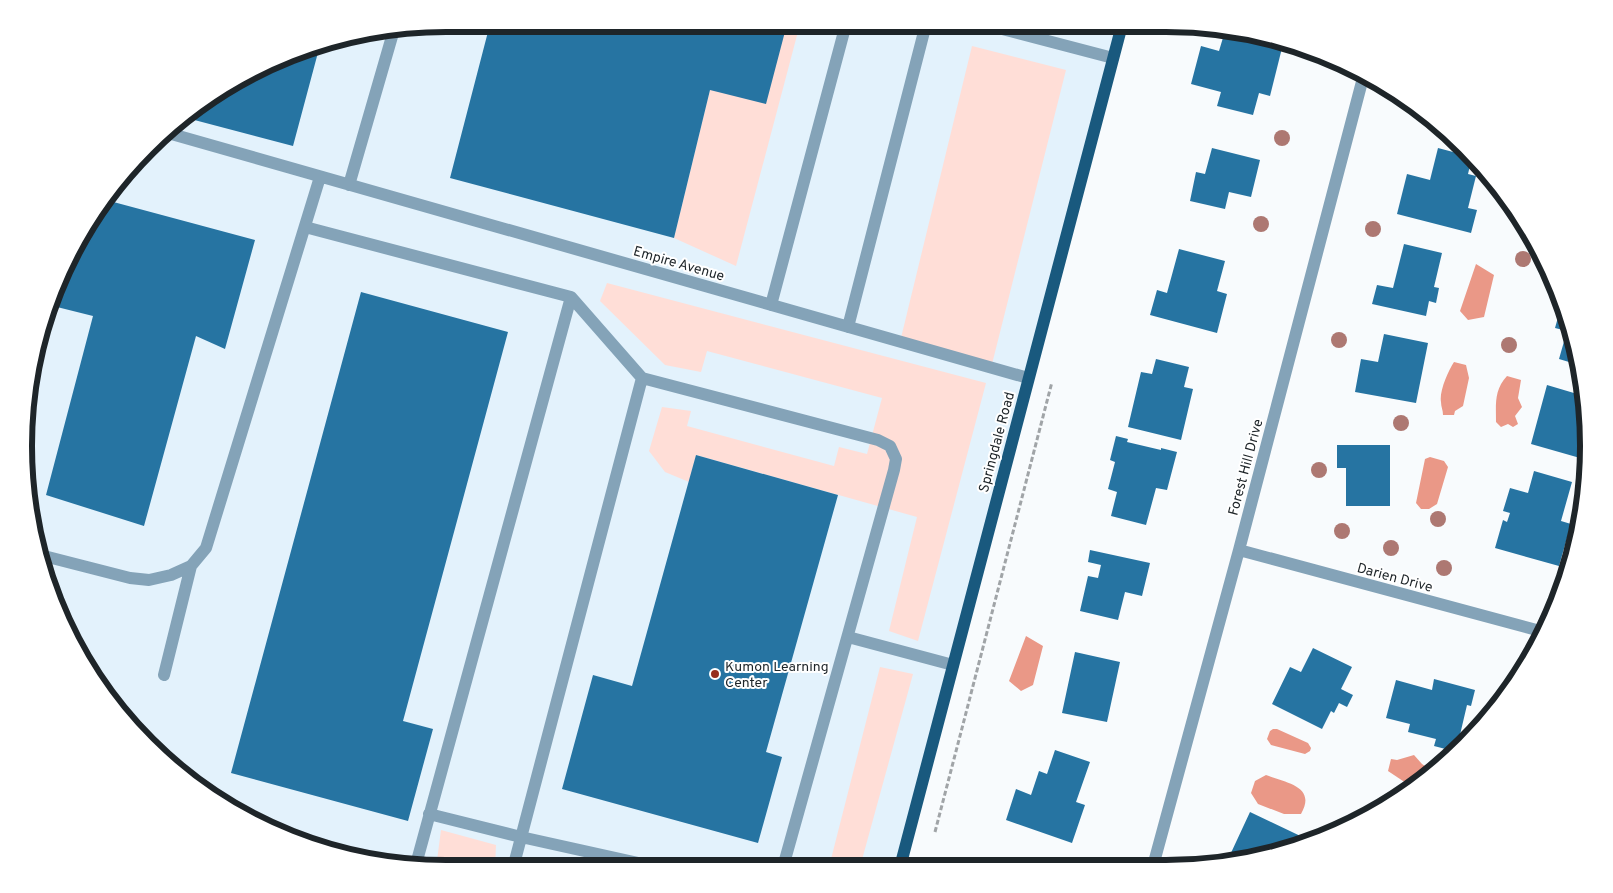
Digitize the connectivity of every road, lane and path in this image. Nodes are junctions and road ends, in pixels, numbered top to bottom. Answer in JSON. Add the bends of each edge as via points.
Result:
{"nodes":[{"id":1,"x":844,"y":32,"type":"edge"},
{"id":2,"x":924,"y":32,"type":"edge"},
{"id":3,"x":1014,"y":32,"type":"edge"},
{"id":4,"x":1120,"y":32,"type":"edge"},
{"id":5,"x":392,"y":36,"type":"edge"},
{"id":6,"x":1113,"y":58,"type":"junction"},
{"id":7,"x":1362,"y":82,"type":"edge"},
{"id":8,"x":174,"y":135,"type":"edge"},
{"id":9,"x":320,"y":177,"type":"junction"},
{"id":10,"x":350,"y":185,"type":"junction"},
{"id":11,"x":305,"y":227,"type":"junction"},
{"id":12,"x":571,"y":298,"type":"junction"},
{"id":13,"x":770,"y":305,"type":"junction"},
{"id":14,"x":848,"y":327,"type":"junction"},
{"id":15,"x":1054,"y":373,"type":"dead end"},
{"id":16,"x":642,"y":378,"type":"junction"},
{"id":17,"x":1028,"y":378,"type":"junction"},
{"id":18,"x":1239,"y":550,"type":"junction"},
{"id":19,"x":48,"y":557,"type":"edge"},
{"id":20,"x":191,"y":566,"type":"junction"},
{"id":21,"x":1538,"y":630,"type":"edge"},
{"id":22,"x":848,"y":637,"type":"junction"},
{"id":23,"x":953,"y":665,"type":"junction"},
{"id":24,"x":164,"y":675,"type":"dead end"},
{"id":25,"x":430,"y":814,"type":"junction"},
{"id":26,"x":935,"y":832,"type":"dead end"},
{"id":27,"x":521,"y":837,"type":"junction"},
{"id":28,"x":417,"y":860,"type":"edge"},
{"id":29,"x":515,"y":860,"type":"edge"},
{"id":30,"x":625,"y":860,"type":"edge"},
{"id":31,"x":785,"y":860,"type":"edge"},
{"id":32,"x":902,"y":860,"type":"edge"},
{"id":33,"x":1154,"y":860,"type":"edge"}],
"edges":[{"from":1,"to":13,"type":"street"},
{"from":2,"to":14,"type":"street"},
{"from":3,"to":6,"type":"street"},
{"from":4,"to":6,"type":"main road","name":"Springdale Road"},
{"from":5,"to":10,"type":"street"},
{"from":6,"to":17,"type":"main road","name":"Springdale Road"},
{"from":7,"to":18,"type":"street","name":"Forest Hill Drive"},
{"from":8,"to":9,"type":"street","name":"Empire Avenue"},
{"from":9,"to":10,"type":"street","name":"Empire Avenue"},
{"from":9,"to":11,"type":"street"},
{"from":10,"to":13,"type":"street","name":"Empire Avenue"},
{"from":11,"to":12,"type":"street"},
{"from":11,"to":20,"type":"street","via":[[206,548]]},
{"from":12,"to":16,"type":"street"},
{"from":12,"to":25,"type":"street"},
{"from":13,"to":14,"type":"street","name":"Empire Avenue"},
{"from":14,"to":17,"type":"street","name":"Empire Avenue"},
{"from":15,"to":26,"type":"path"},
{"from":16,"to":22,"type":"street","via":[[878,440],[890,446],[896,460],[894,470]]},
{"from":16,"to":27,"type":"street"},
{"from":17,"to":23,"type":"main road","name":"Springdale Road"},
{"from":18,"to":21,"type":"street","name":"Darien Drive"},
{"from":18,"to":33,"type":"street","name":"Forest Hill Drive"},
{"from":19,"to":20,"type":"street","via":[[148,580],[172,575]]},
{"from":20,"to":24,"type":"street"},
{"from":22,"to":23,"type":"street"},
{"from":22,"to":31,"type":"street"},
{"from":23,"to":32,"type":"main road","name":"Springdale Road"},
{"from":25,"to":27,"type":"street"},
{"from":25,"to":28,"type":"street"},
{"from":27,"to":29,"type":"street"},
{"from":27,"to":30,"type":"street"}]}
